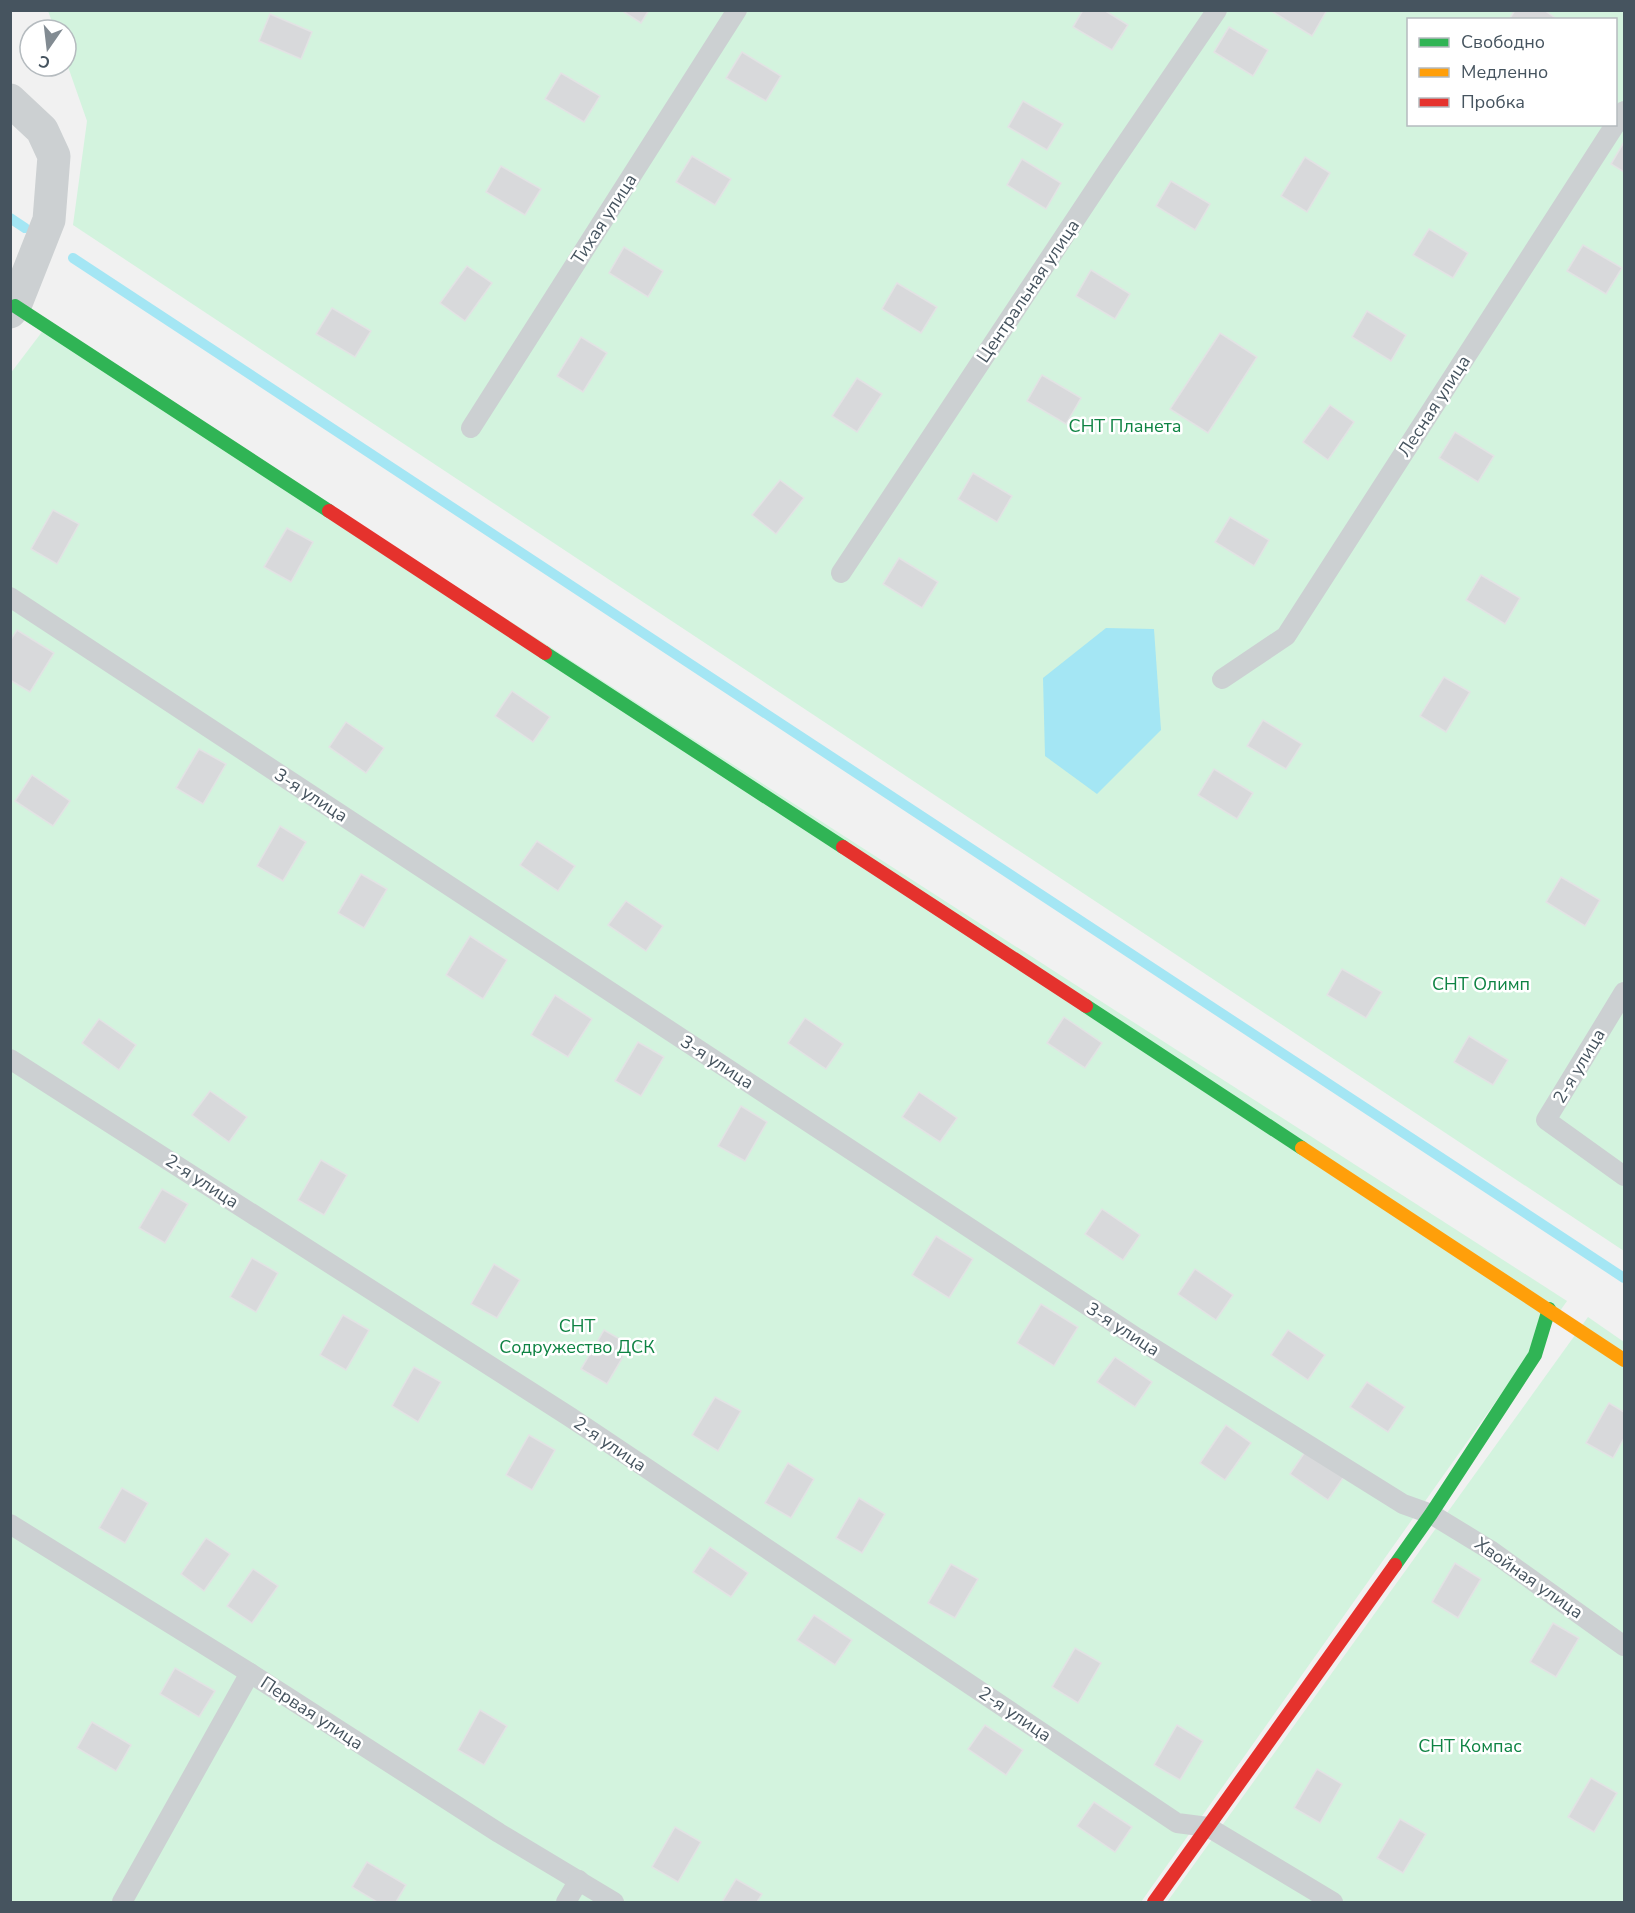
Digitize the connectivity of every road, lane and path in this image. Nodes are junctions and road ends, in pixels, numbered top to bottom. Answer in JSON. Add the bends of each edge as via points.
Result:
{"nodes":[{"id":1,"x":738,"y":10,"type":"edge"},
{"id":2,"x":1217,"y":10,"type":"edge"},
{"id":3,"x":10,"y":100,"type":"edge"},
{"id":4,"x":1614,"y":126,"type":"edge"},
{"id":5,"x":13,"y":309,"type":"edge"},
{"id":6,"x":471,"y":428,"type":"dead end"},
{"id":7,"x":841,"y":573,"type":"dead end"},
{"id":8,"x":10,"y":597,"type":"edge"},
{"id":9,"x":1222,"y":679,"type":"dead end"},
{"id":10,"x":1624,"y":992,"type":"edge"},
{"id":11,"x":10,"y":1059,"type":"edge"},
{"id":12,"x":1624,"y":1176,"type":"edge"},
{"id":13,"x":1549,"y":1309,"type":"junction"},
{"id":14,"x":1624,"y":1360,"type":"edge"},
{"id":15,"x":1431,"y":1514,"type":"junction"},
{"id":16,"x":10,"y":1524,"type":"edge"},
{"id":17,"x":1624,"y":1646,"type":"edge"},
{"id":18,"x":250,"y":1673,"type":"junction"},
{"id":19,"x":1208,"y":1827,"type":"junction"},
{"id":20,"x":579,"y":1880,"type":"junction"},
{"id":21,"x":122,"y":1902,"type":"edge"},
{"id":22,"x":566,"y":1902,"type":"edge"},
{"id":23,"x":614,"y":1902,"type":"edge"},
{"id":24,"x":1154,"y":1902,"type":"edge"},
{"id":25,"x":1333,"y":1902,"type":"edge"}],
"edges":[{"from":1,"to":6,"type":"lane","name":"Тихая улица"},
{"from":2,"to":7,"type":"lane","name":"Центральная улица"},
{"from":3,"to":5,"type":"street","via":[[42,130],[54,156],[49,220]]},
{"from":4,"to":9,"type":"lane","name":"Лесная улица","via":[[1286,636]]},
{"from":5,"to":13,"type":"street"},
{"from":8,"to":15,"type":"lane","name":"3-я улица","via":[[1137,1338],[1402,1503]]},
{"from":10,"to":12,"type":"lane","name":"2-я улица","via":[[1546,1120]]},
{"from":11,"to":19,"type":"lane","name":"2-я улица","via":[[570,1417],[1177,1823]]},
{"from":13,"to":14,"type":"street"},
{"from":13,"to":15,"type":"street","via":[[1535,1355]]},
{"from":15,"to":17,"type":"lane","name":"Хвойная улица","via":[[1490,1550]]},
{"from":15,"to":19,"type":"street"},
{"from":16,"to":18,"type":"lane","name":"Первая улица"},
{"from":18,"to":20,"type":"lane","name":"Первая улица","via":[[489,1827]]},
{"from":18,"to":21,"type":"lane"},
{"from":19,"to":24,"type":"street"},
{"from":19,"to":25,"type":"lane"},
{"from":20,"to":22,"type":"lane"},
{"from":20,"to":23,"type":"lane","name":"Первая улица"}]}
